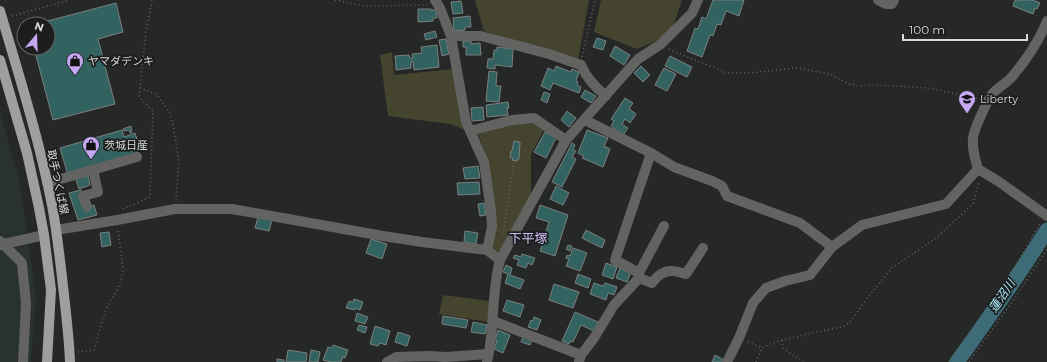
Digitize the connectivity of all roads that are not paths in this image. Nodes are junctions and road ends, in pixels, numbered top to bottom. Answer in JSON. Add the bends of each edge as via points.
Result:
{"nodes":[{"id":1,"x":698,"y":0,"type":"edge"},
{"id":2,"x":878,"y":0,"type":"edge"},
{"id":3,"x":894,"y":0,"type":"edge"},
{"id":4,"x":438,"y":4,"type":"edge"},
{"id":5,"x":0,"y":11,"type":"edge"},
{"id":6,"x":1047,"y":21,"type":"edge"},
{"id":7,"x":3,"y":29,"type":"edge"},
{"id":8,"x":451,"y":36,"type":"junction"},
{"id":9,"x":0,"y":60,"type":"edge"},
{"id":10,"x":606,"y":96,"type":"junction"},
{"id":11,"x":585,"y":120,"type":"junction"},
{"id":12,"x":470,"y":131,"type":"junction"},
{"id":13,"x":566,"y":140,"type":"junction"},
{"id":14,"x":651,"y":153,"type":"junction"},
{"id":15,"x":137,"y":157,"type":"dead end"},
{"id":16,"x":978,"y":169,"type":"junction"},
{"id":17,"x":93,"y":170,"type":"junction"},
{"id":18,"x":47,"y":183,"type":"junction"},
{"id":19,"x":86,"y":207,"type":"dead end"},
{"id":20,"x":1046,"y":216,"type":"edge"},
{"id":21,"x":664,"y":226,"type":"dead end"},
{"id":22,"x":56,"y":230,"type":"junction"},
{"id":23,"x":44,"y":235,"type":"junction"},
{"id":24,"x":0,"y":241,"type":"edge"},
{"id":25,"x":0,"y":245,"type":"edge"},
{"id":26,"x":832,"y":247,"type":"junction"},
{"id":27,"x":703,"y":248,"type":"dead end"},
{"id":28,"x":487,"y":250,"type":"junction"},
{"id":29,"x":500,"y":260,"type":"junction"},
{"id":30,"x":639,"y":275,"type":"junction"},
{"id":31,"x":493,"y":321,"type":"junction"},
{"id":32,"x":488,"y":358,"type":"edge"},
{"id":33,"x":580,"y":359,"type":"edge"},
{"id":34,"x":23,"y":362,"type":"edge"},
{"id":35,"x":47,"y":362,"type":"edge"},
{"id":36,"x":70,"y":362,"type":"edge"},
{"id":37,"x":387,"y":362,"type":"edge"},
{"id":38,"x":727,"y":362,"type":"edge"}],
"edges":[{"from":1,"to":10,"type":"street","via":[[692,13],[661,44],[638,59]]},
{"from":2,"to":3,"type":"street","via":[[886,4],[892,4]]},
{"from":4,"to":8,"type":"street"},
{"from":5,"to":7,"type":"main road","name":"取手つくば線"},
{"from":6,"to":16,"type":"street","via":[[1031,52],[1010,79],[987,101],[972,137]]},
{"from":7,"to":18,"type":"main road","name":"取手つくば線","via":[[33,123]]},
{"from":8,"to":10,"type":"street","via":[[481,36],[581,65]]},
{"from":8,"to":12,"type":"street","via":[[466,122]]},
{"from":9,"to":23,"type":"main road","via":[[27,153]]},
{"from":10,"to":11,"type":"street"},
{"from":11,"to":13,"type":"street"},
{"from":11,"to":14,"type":"street"},
{"from":12,"to":13,"type":"street","via":[[512,120],[534,118]]},
{"from":12,"to":28,"type":"street","via":[[484,162],[491,211],[492,227]]},
{"from":13,"to":29,"type":"street"},
{"from":14,"to":26,"type":"street","via":[[674,167],[722,186],[727,196],[800,223]]},
{"from":14,"to":30,"type":"street","via":[[615,260]]},
{"from":15,"to":17,"type":"street"},
{"from":16,"to":20,"type":"street"},
{"from":16,"to":26,"type":"street","via":[[946,204],[862,225]]},
{"from":17,"to":18,"type":"street"},
{"from":17,"to":19,"type":"street","via":[[98,192],[83,196]]},
{"from":18,"to":22,"type":"main road","name":"取手つくば線"},
{"from":21,"to":30,"type":"street"},
{"from":22,"to":28,"type":"street","via":[[175,209],[232,209],[382,236]]},
{"from":22,"to":36,"type":"main road","name":"取手つくば線"},
{"from":23,"to":25,"type":"street"},
{"from":23,"to":35,"type":"main road","via":[[51,290]]},
{"from":24,"to":34,"type":"street","bridge":true,"via":[[22,264],[26,304]]},
{"from":26,"to":38,"type":"street","via":[[810,275],[766,288],[753,303]]},
{"from":27,"to":30,"type":"street","via":[[686,274],[670,270],[652,283]]},
{"from":28,"to":29,"type":"street"},
{"from":29,"to":31,"type":"street","via":[[496,273]]},
{"from":30,"to":33,"type":"street","via":[[614,305]]},
{"from":31,"to":32,"type":"street"},
{"from":31,"to":33,"type":"street"},
{"from":32,"to":37,"type":"street","via":[[396,356]]}]}
